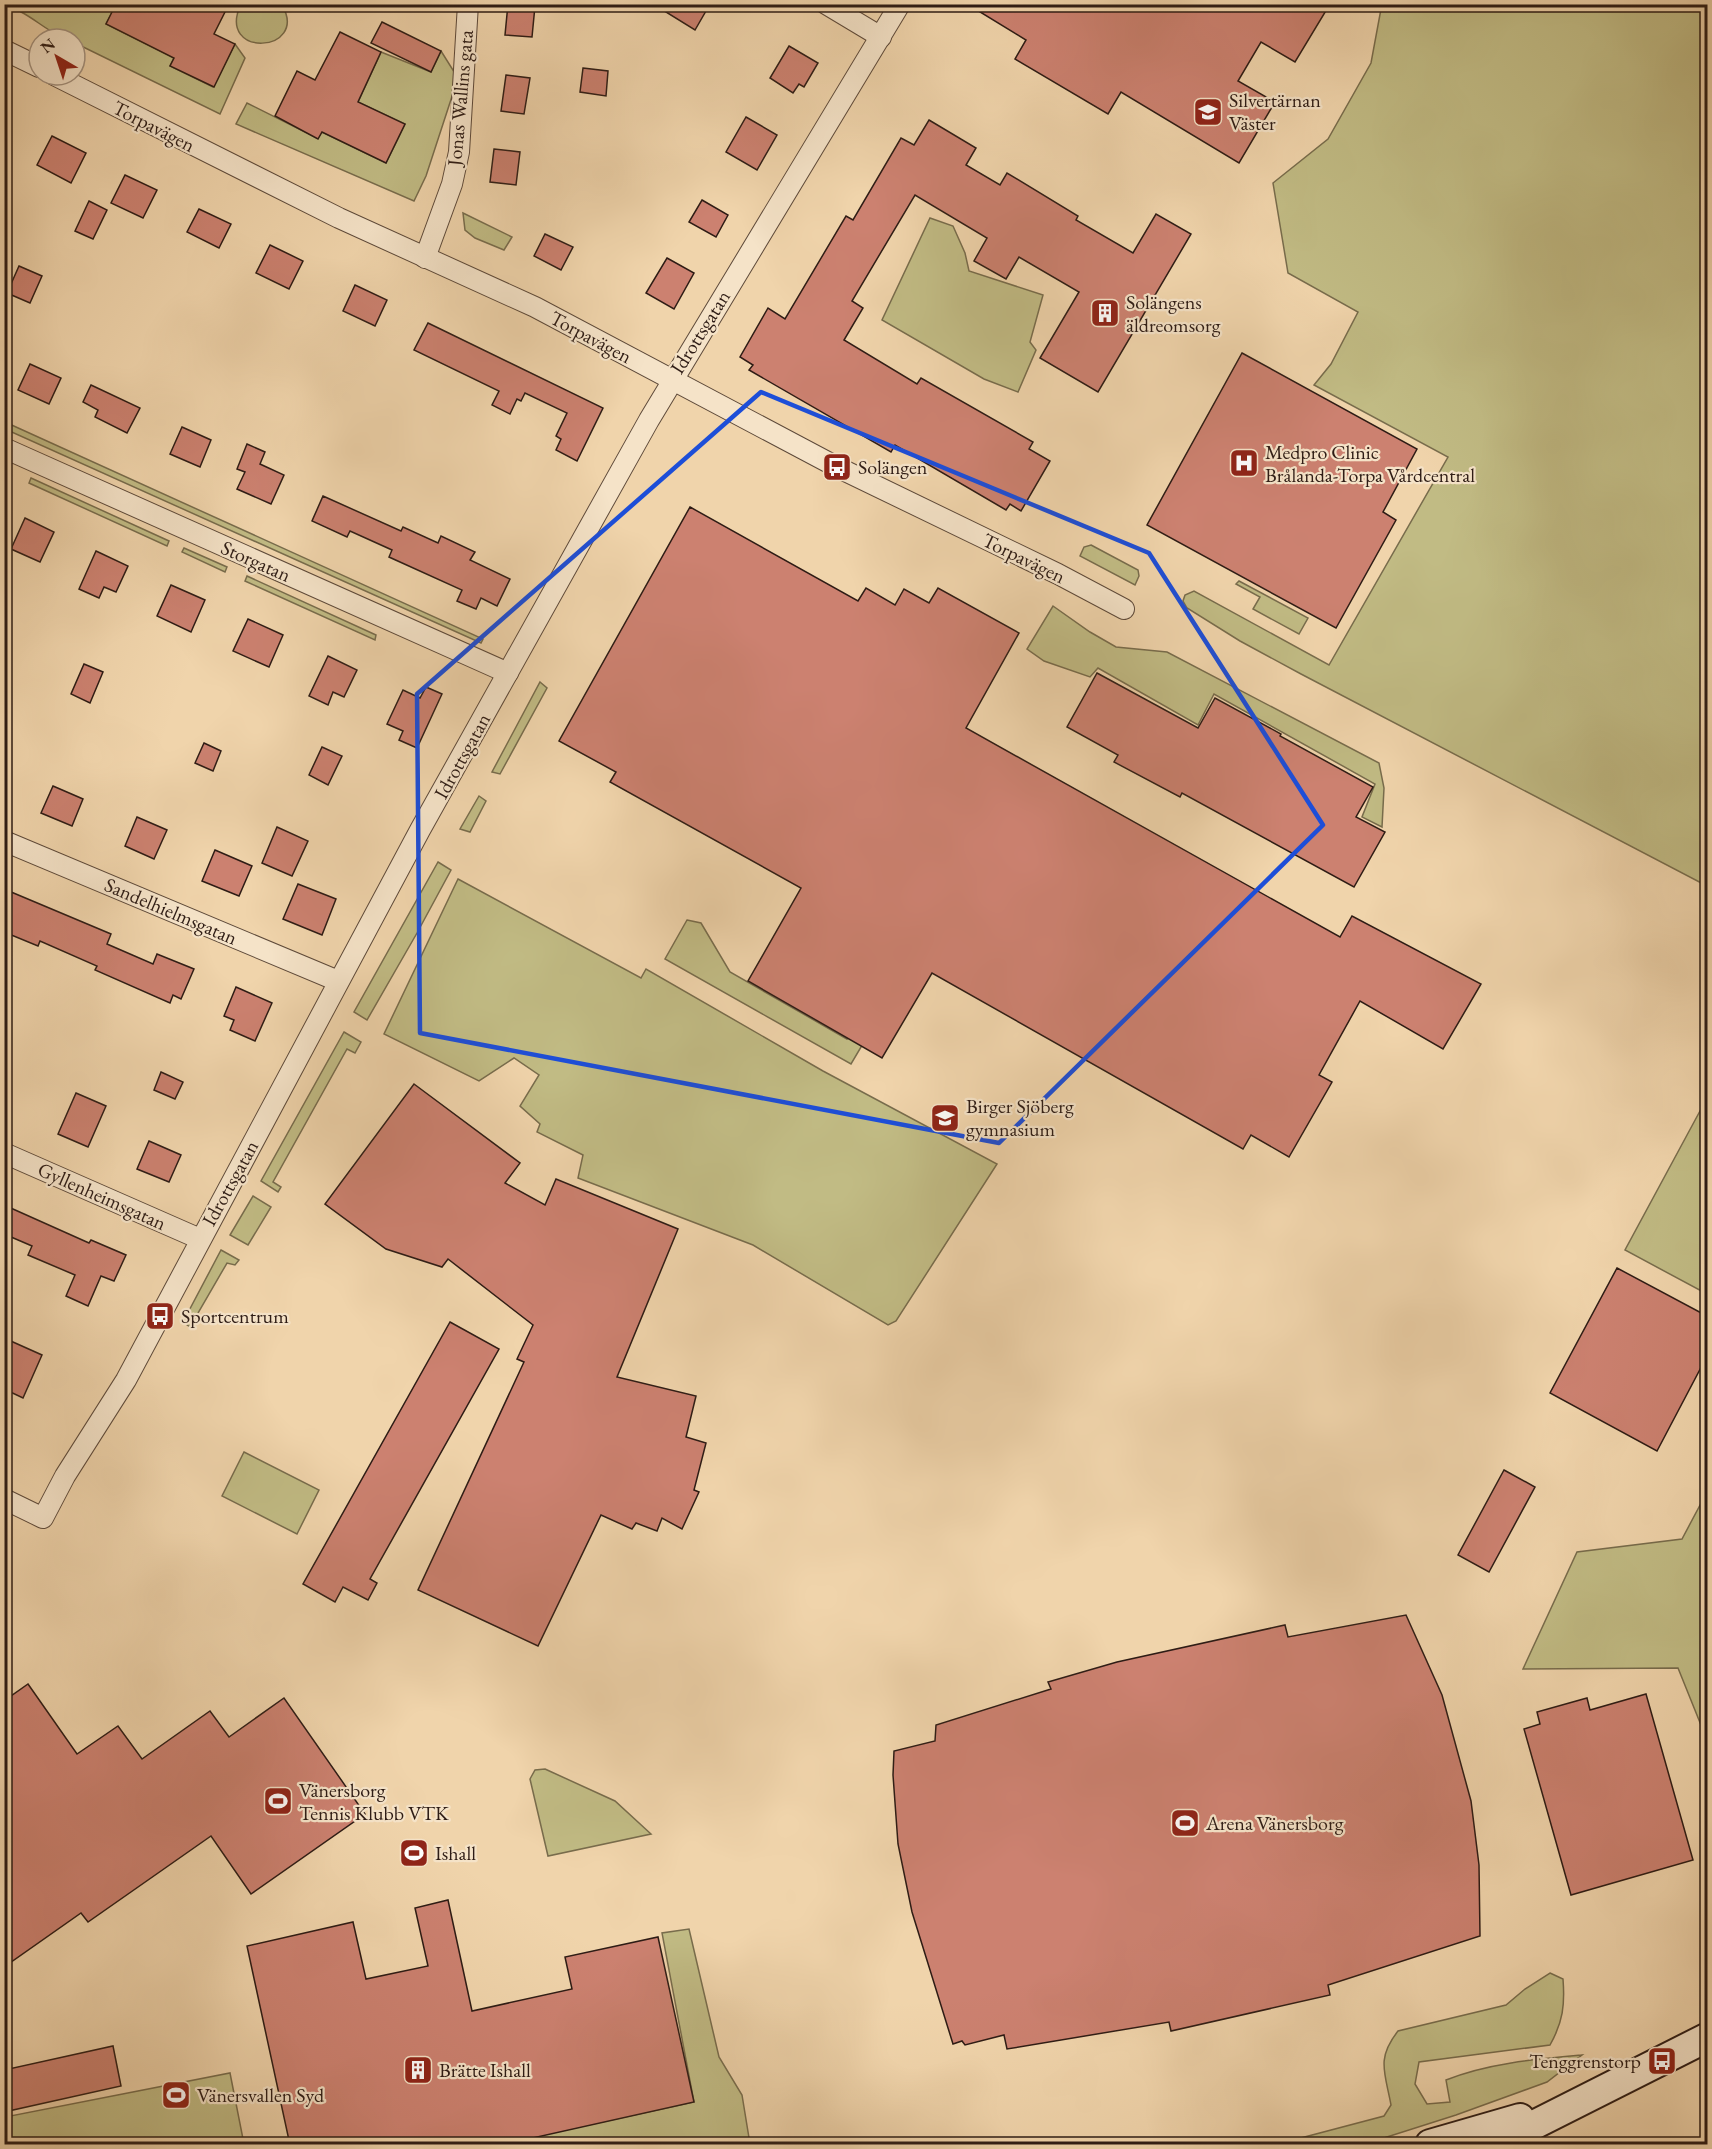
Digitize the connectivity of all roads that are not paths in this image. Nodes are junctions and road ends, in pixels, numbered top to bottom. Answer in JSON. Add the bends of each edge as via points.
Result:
{"nodes":[{"id":1,"x":468,"y":4,"type":"edge"},
{"id":2,"x":826,"y":4,"type":"edge"},
{"id":3,"x":900,"y":4,"type":"edge"},
{"id":4,"x":881,"y":37,"type":"junction"},
{"id":5,"x":4,"y":50,"type":"edge"},
{"id":6,"x":27,"y":61,"type":"edge"},
{"id":7,"x":78,"y":87,"type":"edge"},
{"id":8,"x":425,"y":258,"type":"junction"},
{"id":9,"x":671,"y":380,"type":"junction"},
{"id":10,"x":4,"y":448,"type":"edge"},
{"id":11,"x":1124,"y":609,"type":"dead end"},
{"id":12,"x":508,"y":673,"type":"junction"},
{"id":13,"x":4,"y":841,"type":"edge"},
{"id":14,"x":338,"y":981,"type":"junction"},
{"id":15,"x":4,"y":1153,"type":"edge"},
{"id":16,"x":200,"y":1239,"type":"junction"},
{"id":17,"x":4,"y":1499,"type":"edge"},
{"id":18,"x":1707,"y":2037,"type":"edge"},
{"id":19,"x":1588,"y":2098,"type":"junction"},
{"id":20,"x":1430,"y":2145,"type":"edge"},
{"id":21,"x":1496,"y":2145,"type":"edge"}],
"edges":[{"from":1,"to":8,"type":"street","name":"Jonas Wallins gata","via":[[459,152],[452,184]]},
{"from":2,"to":4,"type":"street"},
{"from":3,"to":4,"type":"street","name":"Idrottsgatan"},
{"from":4,"to":9,"type":"street","name":"Idrottsgatan"},
{"from":5,"to":6,"type":"street"},
{"from":7,"to":8,"type":"street","name":"Torpavägen"},
{"from":8,"to":9,"type":"street","name":"Torpavägen","via":[[536,307]]},
{"from":9,"to":11,"type":"street","name":"Torpavägen"},
{"from":9,"to":12,"type":"street","name":"Idrottsgatan"},
{"from":10,"to":12,"type":"street","name":"Storgatan"},
{"from":12,"to":14,"type":"street","name":"Idrottsgatan"},
{"from":13,"to":14,"type":"street","name":"Sandelhielmsgatan"},
{"from":14,"to":16,"type":"street","name":"Idrottsgatan"},
{"from":15,"to":16,"type":"street","name":"Gyllenheimsgatan"},
{"from":16,"to":17,"type":"street","name":"Idrottsgatan","via":[[126,1380],[43,1518]]},
{"from":18,"to":19,"type":"street"},
{"from":19,"to":20,"type":"street"},
{"from":19,"to":21,"type":"street"}]}
